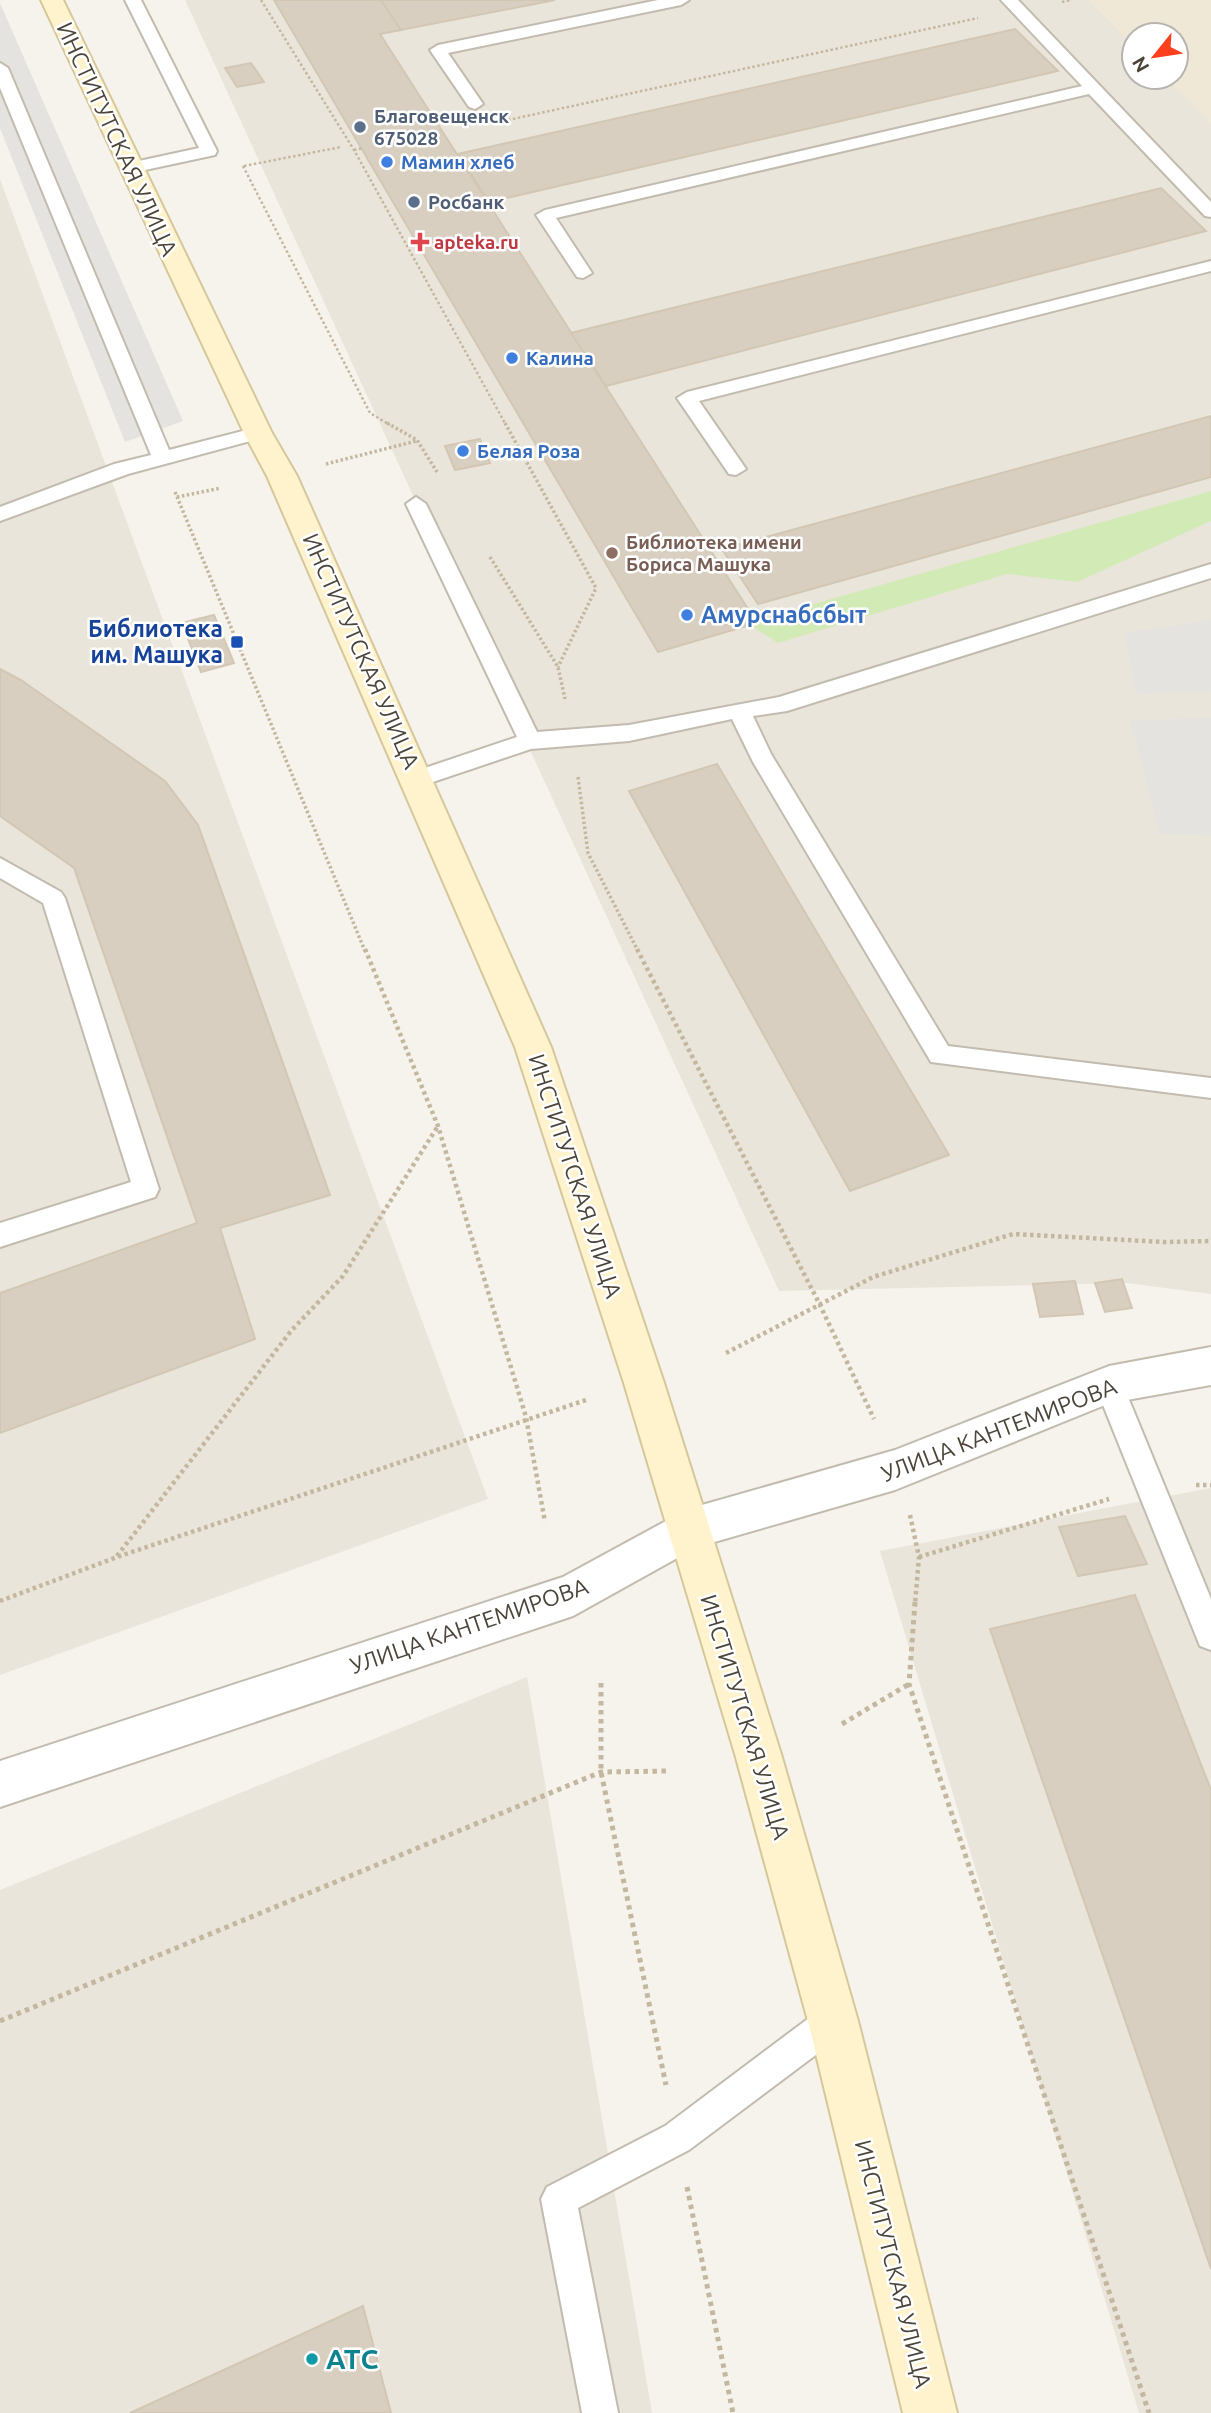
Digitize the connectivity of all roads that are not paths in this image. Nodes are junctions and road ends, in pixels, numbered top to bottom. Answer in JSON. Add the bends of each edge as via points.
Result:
{"nodes":[{"id":1,"x":52,"y":0,"type":"edge"},
{"id":2,"x":133,"y":0,"type":"edge"},
{"id":3,"x":681,"y":0,"type":"edge"},
{"id":4,"x":1014,"y":5,"type":"edge"},
{"id":5,"x":0,"y":68,"type":"edge"},
{"id":6,"x":1093,"y":88,"type":"junction"},
{"id":7,"x":475,"y":104,"type":"dead end"},
{"id":8,"x":131,"y":168,"type":"junction"},
{"id":9,"x":1211,"y":212,"type":"edge"},
{"id":10,"x":1211,"y":266,"type":"edge"},
{"id":11,"x":583,"y":273,"type":"dead end"},
{"id":12,"x":258,"y":433,"type":"junction"},
{"id":13,"x":162,"y":457,"type":"junction"},
{"id":14,"x":736,"y":469,"type":"dead end"},
{"id":15,"x":416,"y":504,"type":"dead end"},
{"id":16,"x":0,"y":514,"type":"edge"},
{"id":17,"x":1211,"y":571,"type":"edge"},
{"id":18,"x":738,"y":710,"type":"junction"},
{"id":19,"x":530,"y":741,"type":"junction"},
{"id":20,"x":418,"y":779,"type":"junction"},
{"id":21,"x":0,"y":867,"type":"edge"},
{"id":22,"x":1211,"y":1088,"type":"edge"},
{"id":23,"x":0,"y":1236,"type":"edge"},
{"id":24,"x":1211,"y":1366,"type":"edge"},
{"id":25,"x":1109,"y":1385,"type":"junction"},
{"id":26,"x":688,"y":1529,"type":"junction"},
{"id":27,"x":1211,"y":1635,"type":"edge"},
{"id":28,"x":0,"y":1784,"type":"edge"},
{"id":29,"x":833,"y":2021,"type":"junction"},
{"id":30,"x":600,"y":2413,"type":"edge"},
{"id":31,"x":930,"y":2413,"type":"edge"}],
"edges":[{"from":1,"to":8,"type":"main road","name":"ИНСТИТУТСКАЯ УЛИЦА"},
{"from":2,"to":8,"type":"lane","via":[[209,151]]},
{"from":3,"to":7,"type":"lane","via":[[438,50]]},
{"from":4,"to":6,"type":"lane"},
{"from":5,"to":13,"type":"lane"},
{"from":6,"to":9,"type":"lane"},
{"from":6,"to":11,"type":"lane","via":[[545,215]]},
{"from":8,"to":12,"type":"main road","name":"ИНСТИТУТСКАЯ УЛИЦА"},
{"from":10,"to":14,"type":"lane","via":[[687,398]]},
{"from":12,"to":13,"type":"lane"},
{"from":12,"to":20,"type":"main road","name":"ИНСТИТУТСКАЯ УЛИЦА","via":[[282,476]]},
{"from":13,"to":16,"type":"lane"},
{"from":15,"to":19,"type":"lane"},
{"from":17,"to":18,"type":"lane","via":[[779,705]]},
{"from":18,"to":19,"type":"lane","via":[[629,733]]},
{"from":18,"to":22,"type":"lane","via":[[940,1055]]},
{"from":19,"to":20,"type":"lane"},
{"from":20,"to":26,"type":"main road","name":"ИНСТИТУТСКАЯ УЛИЦА","via":[[533,1047]]},
{"from":21,"to":23,"type":"lane","via":[[53,898],[146,1189]]},
{"from":24,"to":25,"type":"street","name":"УЛИЦА КАНТЕМИРОВА"},
{"from":25,"to":26,"type":"street","name":"УЛИЦА КАНТЕМИРОВА","via":[[895,1470]]},
{"from":25,"to":27,"type":"lane"},
{"from":26,"to":28,"type":"street","name":"УЛИЦА КАНТЕМИРОВА","via":[[573,1595]]},
{"from":26,"to":29,"type":"main road","name":"ИНСТИТУТСКАЯ УЛИЦА","via":[[758,1754]]},
{"from":29,"to":30,"type":"lane","via":[[677,2138],[559,2199]]},
{"from":29,"to":31,"type":"main road","name":"ИНСТИТУТСКАЯ УЛИЦА"}]}
